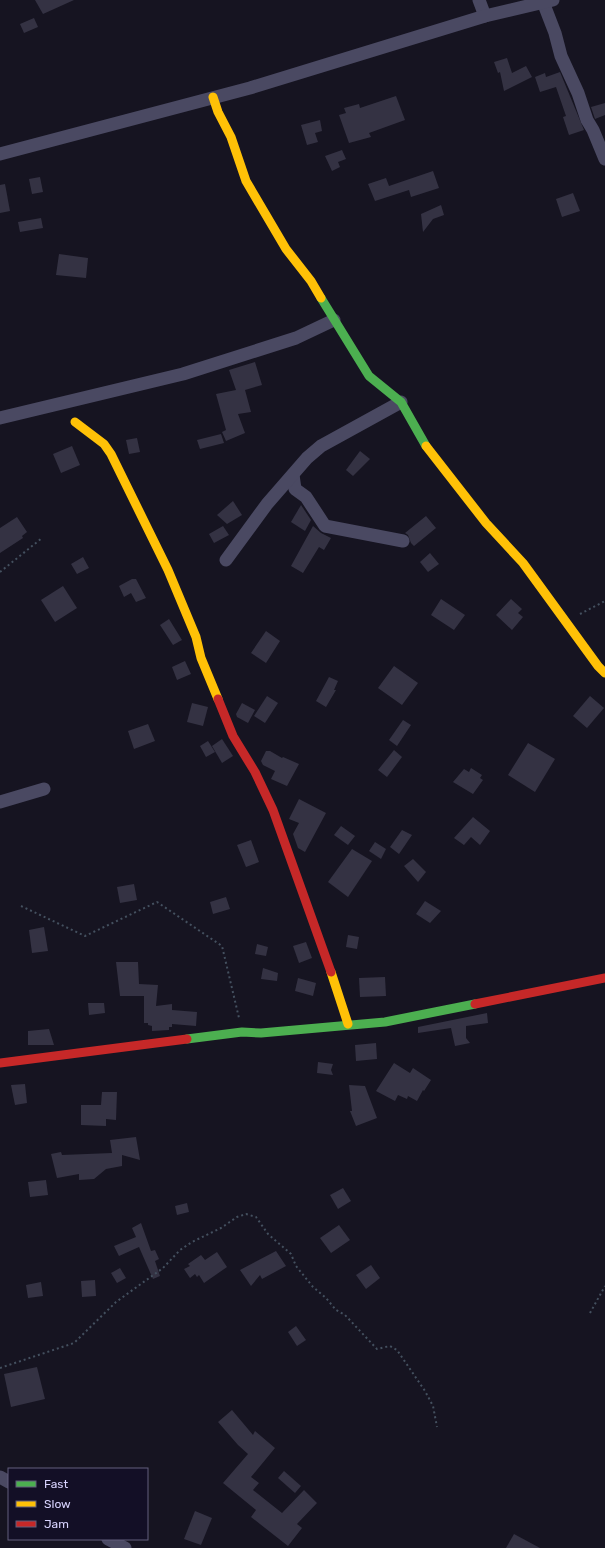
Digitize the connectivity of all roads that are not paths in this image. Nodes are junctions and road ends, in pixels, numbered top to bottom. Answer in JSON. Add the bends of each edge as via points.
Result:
{"nodes":[{"id":1,"x":479,"y":0,"type":"edge"},
{"id":2,"x":548,"y":1,"type":"edge"},
{"id":3,"x":485,"y":16,"type":"junction"},
{"id":4,"x":213,"y":97,"type":"junction"},
{"id":5,"x":0,"y":154,"type":"edge"},
{"id":6,"x":605,"y":159,"type":"edge"},
{"id":7,"x":334,"y":320,"type":"junction"},
{"id":8,"x":401,"y":402,"type":"junction"},
{"id":9,"x":0,"y":418,"type":"edge"},
{"id":10,"x":75,"y":422,"type":"dead end"},
{"id":11,"x":293,"y":475,"type":"junction"},
{"id":12,"x":402,"y":541,"type":"dead end"},
{"id":13,"x":226,"y":560,"type":"dead end"},
{"id":14,"x":605,"y":674,"type":"edge"},
{"id":15,"x":44,"y":789,"type":"dead end"},
{"id":16,"x":0,"y":802,"type":"edge"},
{"id":17,"x":605,"y":978,"type":"edge"},
{"id":18,"x":348,"y":1024,"type":"junction"},
{"id":19,"x":0,"y":1063,"type":"edge"},
{"id":20,"x":110,"y":1540,"type":"edge"},
{"id":21,"x":125,"y":1548,"type":"edge"}],
"edges":[{"from":1,"to":3,"type":"street"},
{"from":2,"to":3,"type":"street"},
{"from":2,"to":6,"type":"street","via":[[561,56]]},
{"from":3,"to":4,"type":"street"},
{"from":4,"to":5,"type":"street"},
{"from":4,"to":7,"type":"street","via":[[231,137],[246,181],[286,249],[311,281]]},
{"from":7,"to":8,"type":"street","via":[[369,376]]},
{"from":7,"to":9,"type":"street","via":[[296,338],[184,374]]},
{"from":8,"to":11,"type":"street","via":[[321,446]]},
{"from":8,"to":14,"type":"street","via":[[428,449],[486,523],[523,563]]},
{"from":10,"to":18,"type":"street","via":[[104,444],[111,454],[168,570],[196,637],[201,658],[222,710],[273,810]]},
{"from":11,"to":12,"type":"street","via":[[295,489],[306,497],[325,526]]},
{"from":11,"to":13,"type":"street","via":[[267,504]]},
{"from":15,"to":16,"type":"street"},
{"from":17,"to":18,"type":"street","via":[[385,1022]]},
{"from":18,"to":19,"type":"street","via":[[261,1033],[242,1032]]},
{"from":20,"to":21,"type":"street"}]}
